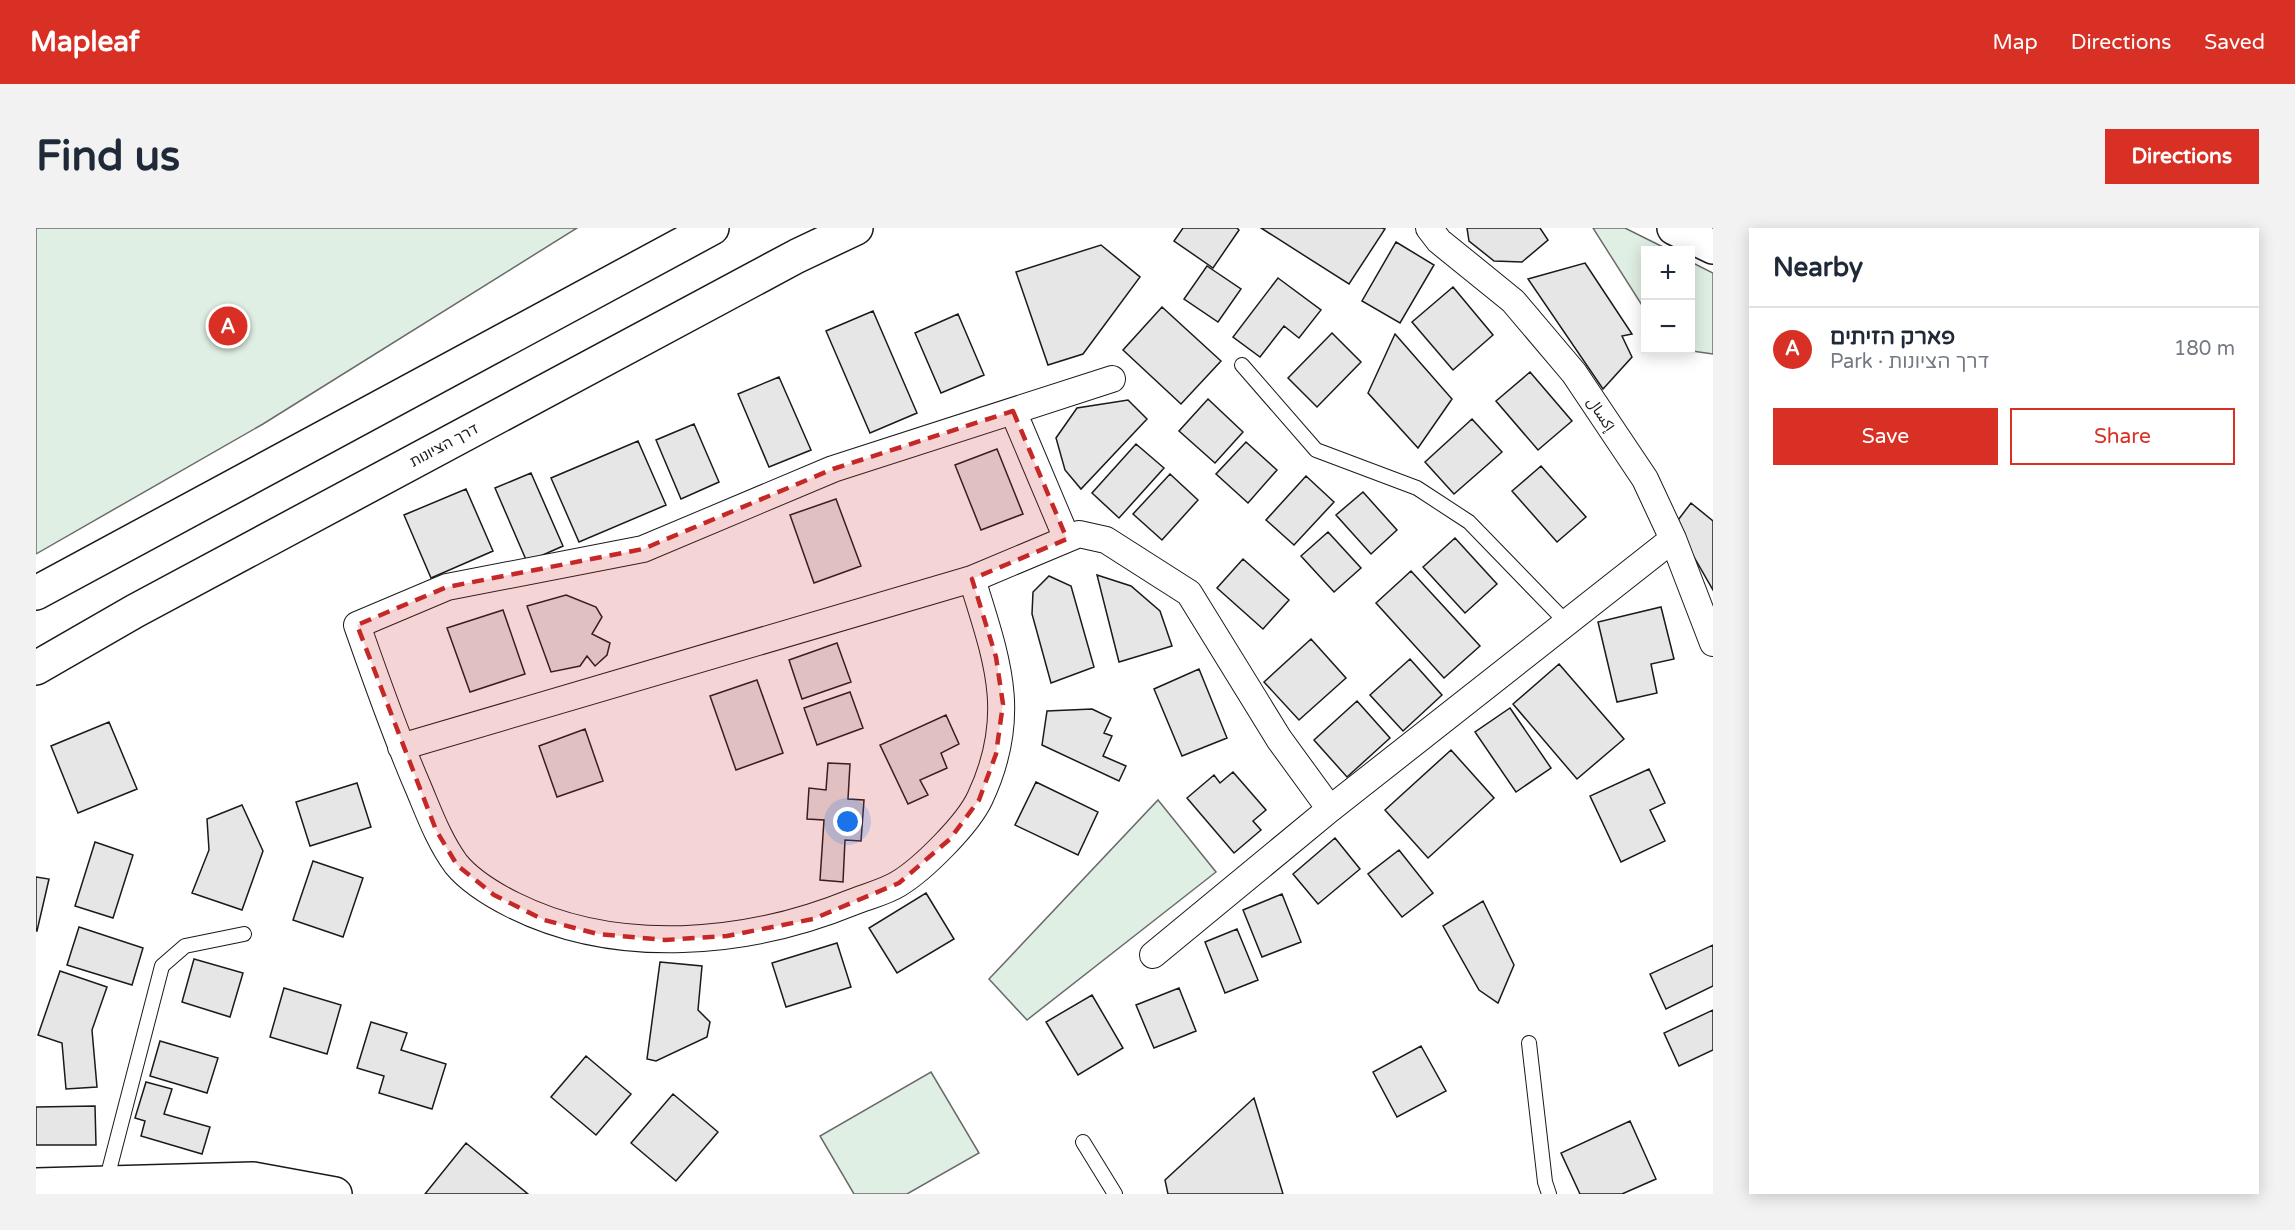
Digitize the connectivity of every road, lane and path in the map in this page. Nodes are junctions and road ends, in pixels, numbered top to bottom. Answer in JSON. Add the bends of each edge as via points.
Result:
{"nodes":[{"id":1,"x":712,"y":228,"type":"edge"},
{"id":2,"x":856,"y":228,"type":"edge"},
{"id":3,"x":1429,"y":228,"type":"edge"},
{"id":4,"x":1674,"y":228,"type":"edge"},
{"id":5,"x":1713,"y":247,"type":"edge"},
{"id":6,"x":1242,"y":365,"type":"dead end"},
{"id":7,"x":1112,"y":379,"type":"dead end"},
{"id":8,"x":1013,"y":411,"type":"junction"},
{"id":9,"x":1067,"y":539,"type":"junction"},
{"id":10,"x":1673,"y":539,"type":"junction"},
{"id":11,"x":972,"y":579,"type":"junction"},
{"id":12,"x":36,"y":593,"type":"edge"},
{"id":13,"x":1567,"y":623,"type":"junction"},
{"id":14,"x":1713,"y":643,"type":"edge"},
{"id":15,"x":36,"y":668,"type":"edge"},
{"id":16,"x":401,"y":747,"type":"junction"},
{"id":17,"x":1330,"y":809,"type":"junction"},
{"id":18,"x":244,"y":934,"type":"dead end"},
{"id":19,"x":1153,"y":955,"type":"dead end"},
{"id":20,"x":1529,"y":1043,"type":"dead end"},
{"id":21,"x":1083,"y":1143,"type":"dead end"},
{"id":22,"x":106,"y":1182,"type":"junction"},
{"id":23,"x":36,"y":1185,"type":"edge"},
{"id":24,"x":335,"y":1194,"type":"edge"},
{"id":25,"x":1115,"y":1194,"type":"edge"},
{"id":26,"x":1549,"y":1194,"type":"edge"}],
"edges":[{"from":1,"to":12,"type":"main road"},
{"from":2,"to":15,"type":"main road","name":"דרך הציונות","via":[[776,267]]},
{"from":3,"to":10,"type":"street","name":"إكسال","via":[[1439,241],[1513,301],[1574,374],[1645,479]]},
{"from":4,"to":5,"type":"main road"},
{"from":6,"to":13,"type":"lane","via":[[1316,450],[1417,488],[1469,522]]},
{"from":7,"to":8,"type":"street"},
{"from":8,"to":9,"type":"street"},
{"from":8,"to":16,"type":"street","via":[[833,469],[643,549],[447,587],[357,625]]},
{"from":9,"to":11,"type":"street"},
{"from":9,"to":17,"type":"street","via":[[1079,534],[1106,540],[1189,593],[1279,739]]},
{"from":10,"to":13,"type":"street"},
{"from":10,"to":14,"type":"street","name":"إكسال"},
{"from":11,"to":16,"type":"street"},
{"from":11,"to":16,"type":"street","via":[[996,657],[1003,704],[996,754],[979,800],[950,839],[899,883],[813,919],[727,936],[665,940],[598,934],[544,920],[494,895],[457,865],[436,830]]},
{"from":13,"to":17,"type":"street"},
{"from":17,"to":19,"type":"street"},
{"from":18,"to":22,"type":"lane","via":[[185,946],[162,966]]},
{"from":20,"to":26,"type":"lane"},
{"from":21,"to":25,"type":"lane"},
{"from":22,"to":23,"type":"main road"},
{"from":22,"to":24,"type":"main road","via":[[253,1179]]}]}
